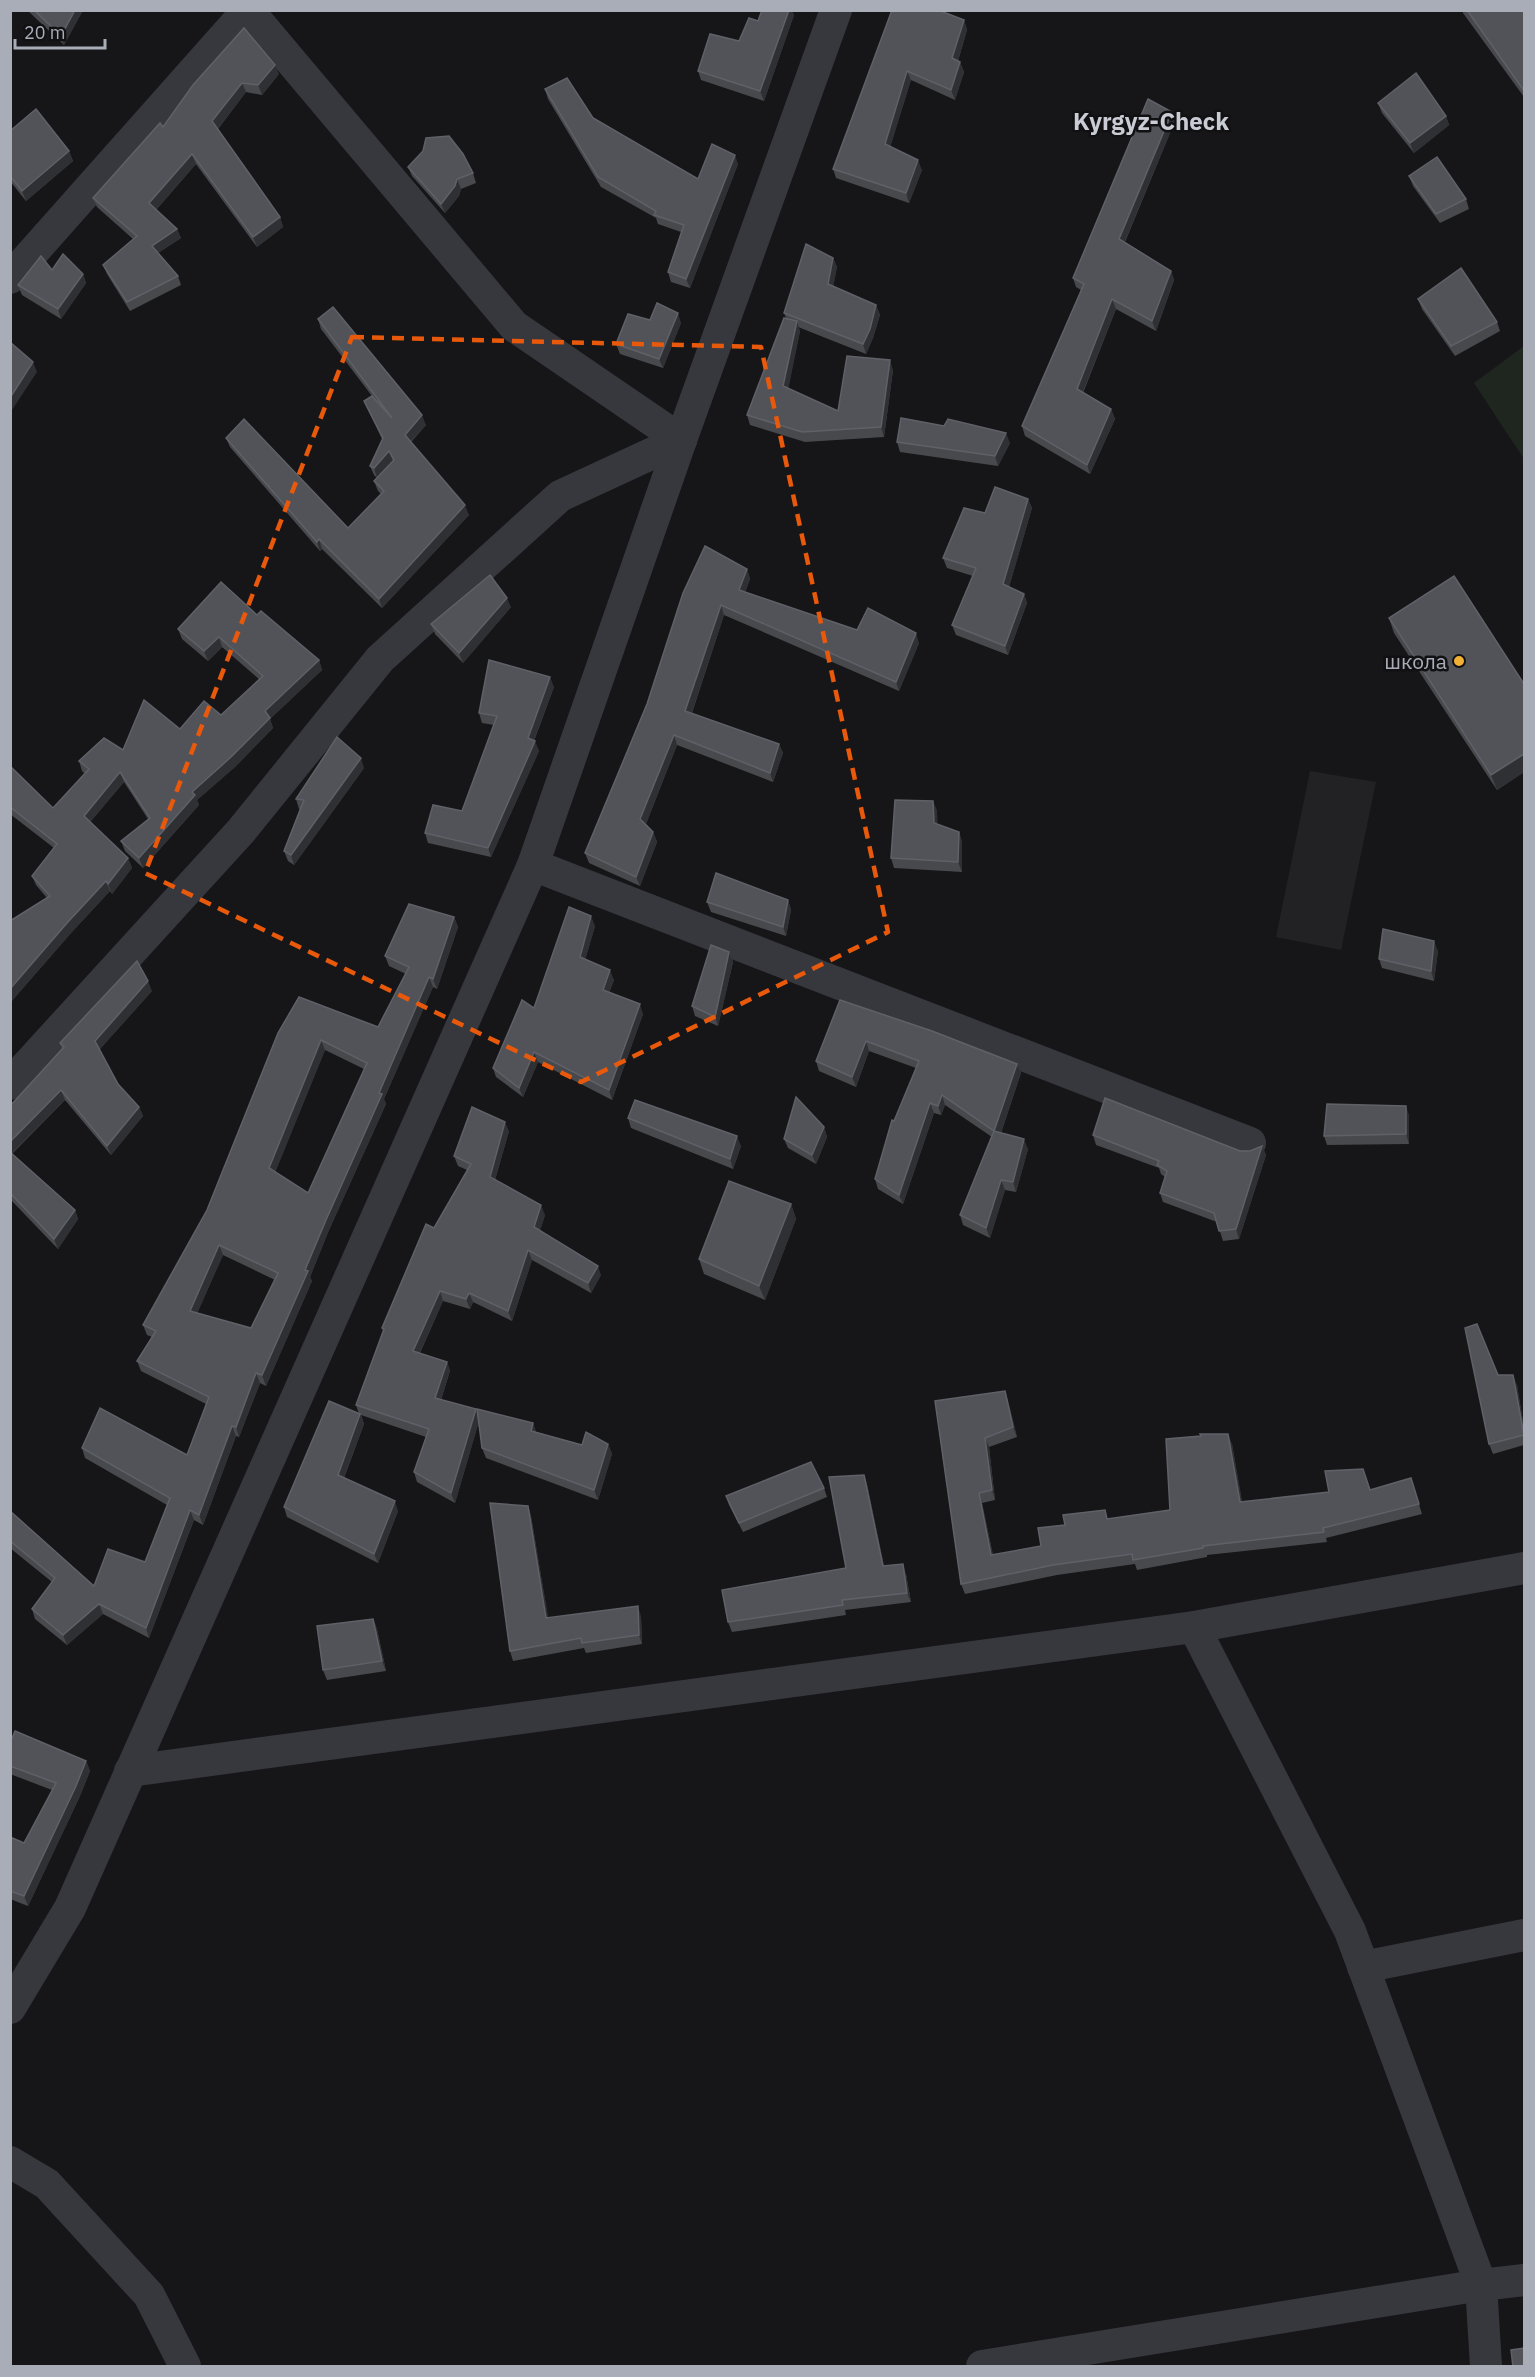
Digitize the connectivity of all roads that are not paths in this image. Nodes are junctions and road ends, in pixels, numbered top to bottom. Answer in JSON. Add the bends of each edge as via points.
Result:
{"nodes":[{"id":1,"x":837,"y":10,"type":"edge"},
{"id":2,"x":248,"y":11,"type":"edge"},
{"id":3,"x":10,"y":278,"type":"edge"},
{"id":4,"x":681,"y":440,"type":"junction"},
{"id":5,"x":533,"y":866,"type":"junction"},
{"id":6,"x":10,"y":1084,"type":"edge"},
{"id":7,"x":1250,"y":1143,"type":"dead end"},
{"id":8,"x":1524,"y":1568,"type":"edge"},
{"id":9,"x":1194,"y":1628,"type":"junction"},
{"id":10,"x":130,"y":1771,"type":"junction"},
{"id":11,"x":1524,"y":1935,"type":"edge"},
{"id":12,"x":1363,"y":1967,"type":"junction"},
{"id":13,"x":10,"y":2008,"type":"edge"},
{"id":14,"x":10,"y":2162,"type":"edge"},
{"id":15,"x":1524,"y":2280,"type":"edge"},
{"id":16,"x":1481,"y":2285,"type":"junction"},
{"id":17,"x":185,"y":2367,"type":"edge"},
{"id":18,"x":982,"y":2367,"type":"edge"},
{"id":19,"x":1486,"y":2367,"type":"edge"}],
"edges":[{"from":1,"to":4,"type":"street"},
{"from":2,"to":3,"type":"street"},
{"from":2,"to":4,"type":"street","via":[[514,326]]},
{"from":4,"to":5,"type":"street"},
{"from":4,"to":6,"type":"street","via":[[560,496],[380,659],[240,831]]},
{"from":5,"to":7,"type":"street"},
{"from":5,"to":10,"type":"street"},
{"from":8,"to":9,"type":"street"},
{"from":9,"to":10,"type":"street"},
{"from":9,"to":12,"type":"street","via":[[1350,1931]]},
{"from":10,"to":13,"type":"street","via":[[69,1908]]},
{"from":11,"to":12,"type":"street"},
{"from":12,"to":16,"type":"street"},
{"from":14,"to":17,"type":"street","via":[[47,2184],[149,2295]]},
{"from":15,"to":16,"type":"street"},
{"from":16,"to":18,"type":"street"},
{"from":16,"to":19,"type":"street"}]}
